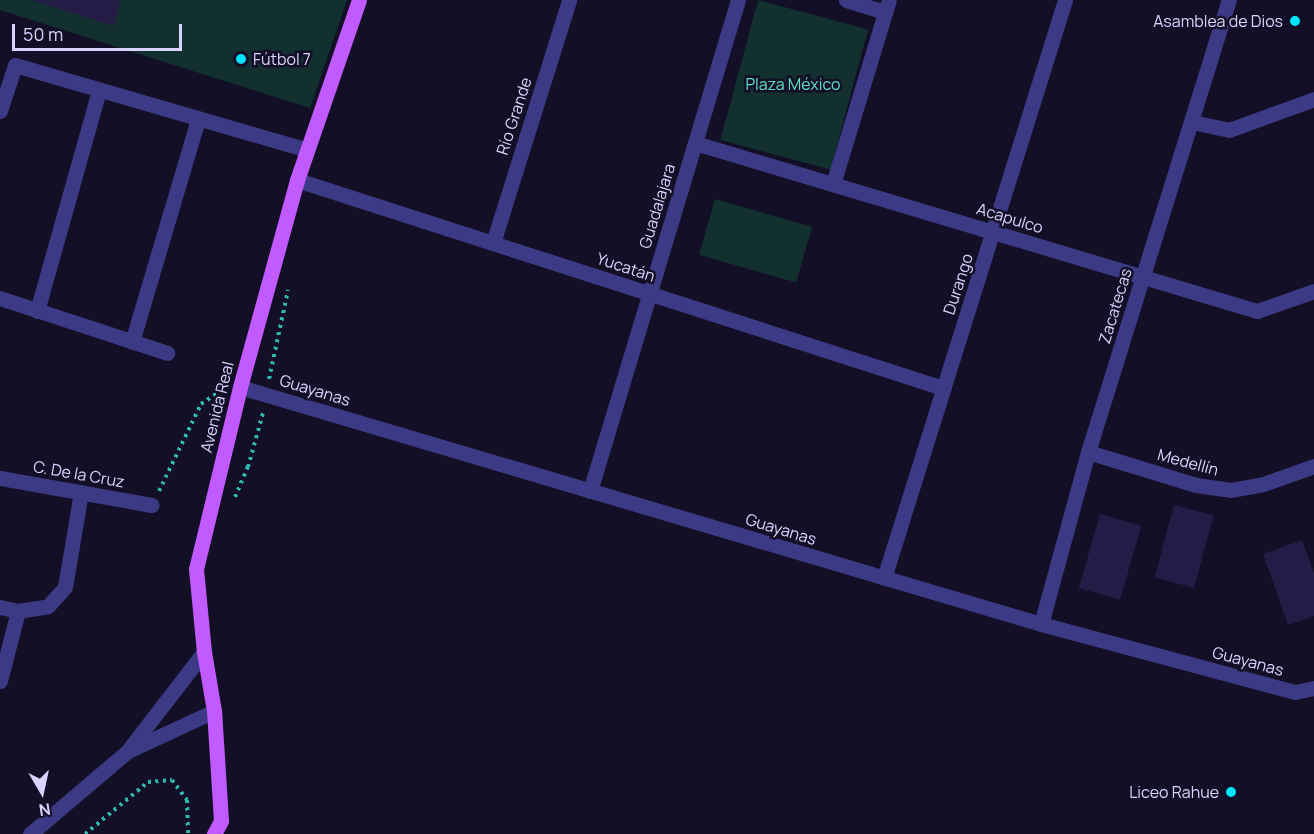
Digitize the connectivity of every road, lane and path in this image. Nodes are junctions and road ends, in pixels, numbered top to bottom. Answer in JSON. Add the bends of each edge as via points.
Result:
{"nodes":[{"id":1,"x":359,"y":0,"type":"edge"},
{"id":2,"x":569,"y":0,"type":"edge"},
{"id":3,"x":738,"y":0,"type":"edge"},
{"id":4,"x":846,"y":0,"type":"edge"},
{"id":5,"x":1065,"y":0,"type":"edge"},
{"id":6,"x":1228,"y":0,"type":"edge"},
{"id":7,"x":887,"y":6,"type":"edge"},
{"id":8,"x":99,"y":90,"type":"junction"},
{"id":9,"x":1314,"y":99,"type":"edge"},
{"id":10,"x":0,"y":111,"type":"edge"},
{"id":11,"x":198,"y":119,"type":"junction"},
{"id":12,"x":1192,"y":122,"type":"junction"},
{"id":13,"x":695,"y":143,"type":"junction"},
{"id":14,"x":307,"y":150,"type":"junction"},
{"id":15,"x":297,"y":180,"type":"junction"},
{"id":16,"x":833,"y":184,"type":"junction"},
{"id":17,"x":994,"y":232,"type":"junction"},
{"id":18,"x":493,"y":243,"type":"junction"},
{"id":19,"x":1143,"y":277,"type":"junction"},
{"id":20,"x":1314,"y":291,"type":"edge"},
{"id":21,"x":649,"y":294,"type":"junction"},
{"id":22,"x":0,"y":298,"type":"edge"},
{"id":23,"x":37,"y":311,"type":"junction"},
{"id":24,"x":132,"y":342,"type":"junction"},
{"id":25,"x":167,"y":353,"type":"dead end"},
{"id":26,"x":224,"y":385,"type":"dead end"},
{"id":27,"x":240,"y":387,"type":"junction"},
{"id":28,"x":943,"y":388,"type":"junction"},
{"id":29,"x":263,"y":417,"type":"dead end"},
{"id":30,"x":1088,"y":452,"type":"junction"},
{"id":31,"x":248,"y":466,"type":"dead end"},
{"id":32,"x":1314,"y":466,"type":"edge"},
{"id":33,"x":0,"y":477,"type":"edge"},
{"id":34,"x":590,"y":491,"type":"junction"},
{"id":35,"x":81,"y":492,"type":"junction"},
{"id":36,"x":152,"y":505,"type":"joint"},
{"id":37,"x":884,"y":578,"type":"junction"},
{"id":38,"x":0,"y":607,"type":"edge"},
{"id":39,"x":18,"y":610,"type":"junction"},
{"id":40,"x":1041,"y":624,"type":"junction"},
{"id":41,"x":204,"y":652,"type":"junction"},
{"id":42,"x":0,"y":681,"type":"edge"},
{"id":43,"x":1314,"y":688,"type":"edge"},
{"id":44,"x":214,"y":711,"type":"junction"},
{"id":45,"x":128,"y":751,"type":"junction"},
{"id":46,"x":30,"y":834,"type":"edge"},
{"id":47,"x":86,"y":834,"type":"edge"},
{"id":48,"x":188,"y":834,"type":"edge"},
{"id":49,"x":214,"y":834,"type":"edge"}],
"edges":[{"from":1,"to":14,"type":"main road","name":"Avenida Real"},
{"from":2,"to":18,"type":"street","name":"Río Grande"},
{"from":3,"to":13,"type":"street","name":"Guadalajara"},
{"from":4,"to":7,"type":"street"},
{"from":5,"to":17,"type":"street","name":"Durango"},
{"from":6,"to":12,"type":"street","name":"Zacatecas"},
{"from":7,"to":16,"type":"street"},
{"from":8,"to":10,"type":"street","via":[[15,65]]},
{"from":8,"to":11,"type":"street"},
{"from":8,"to":23,"type":"street"},
{"from":9,"to":12,"type":"street","via":[[1229,130]]},
{"from":11,"to":14,"type":"street"},
{"from":11,"to":24,"type":"street"},
{"from":12,"to":19,"type":"street","name":"Zacatecas"},
{"from":13,"to":16,"type":"street","name":"Acapulco"},
{"from":13,"to":21,"type":"street","name":"Guadalajara"},
{"from":14,"to":15,"type":"main road","name":"Avenida Real"},
{"from":15,"to":18,"type":"street","name":"Yucatán"},
{"from":15,"to":27,"type":"main road","name":"Avenida Real"},
{"from":16,"to":17,"type":"street","name":"Acapulco"},
{"from":17,"to":19,"type":"street","name":"Acapulco"},
{"from":17,"to":28,"type":"street","name":"Durango"},
{"from":18,"to":21,"type":"street","name":"Yucatán"},
{"from":19,"to":20,"type":"street","name":"Acapulco","via":[[1257,311]]},
{"from":19,"to":30,"type":"street","name":"Zacatecas"},
{"from":21,"to":28,"type":"street","name":"Yucatán"},
{"from":21,"to":34,"type":"street","name":"Guadalajara"},
{"from":22,"to":23,"type":"street"},
{"from":23,"to":24,"type":"street"},
{"from":24,"to":25,"type":"street"},
{"from":26,"to":36,"type":"path","via":[[218,394],[201,404]]},
{"from":27,"to":34,"type":"street","name":"Guayanas"},
{"from":27,"to":41,"type":"main road","name":"Avenida Real","via":[[196,569]]},
{"from":28,"to":37,"type":"street","name":"Durango"},
{"from":29,"to":31,"type":"path"},
{"from":30,"to":32,"type":"street","name":"Medellín","via":[[1196,485],[1230,490],[1263,484]]},
{"from":30,"to":40,"type":"street","name":"Zacatecas"},
{"from":33,"to":35,"type":"street","name":"C. De la Cruz"},
{"from":34,"to":37,"type":"street","name":"Guayanas"},
{"from":35,"to":36,"type":"street","name":"C. De la Cruz"},
{"from":35,"to":39,"type":"street","via":[[65,587],[48,606]]},
{"from":37,"to":40,"type":"street","name":"Guayanas"},
{"from":38,"to":39,"type":"street"},
{"from":39,"to":42,"type":"street"},
{"from":40,"to":43,"type":"street","name":"Guayanas","via":[[1295,692]]},
{"from":41,"to":44,"type":"main road","name":"Avenida Real"},
{"from":41,"to":45,"type":"street"},
{"from":44,"to":45,"type":"street"},
{"from":44,"to":49,"type":"main road","name":"Avenida Real","via":[[221,820]]},
{"from":45,"to":46,"type":"street"},
{"from":47,"to":48,"type":"path","via":[[148,782],[172,780],[187,800]]}]}
